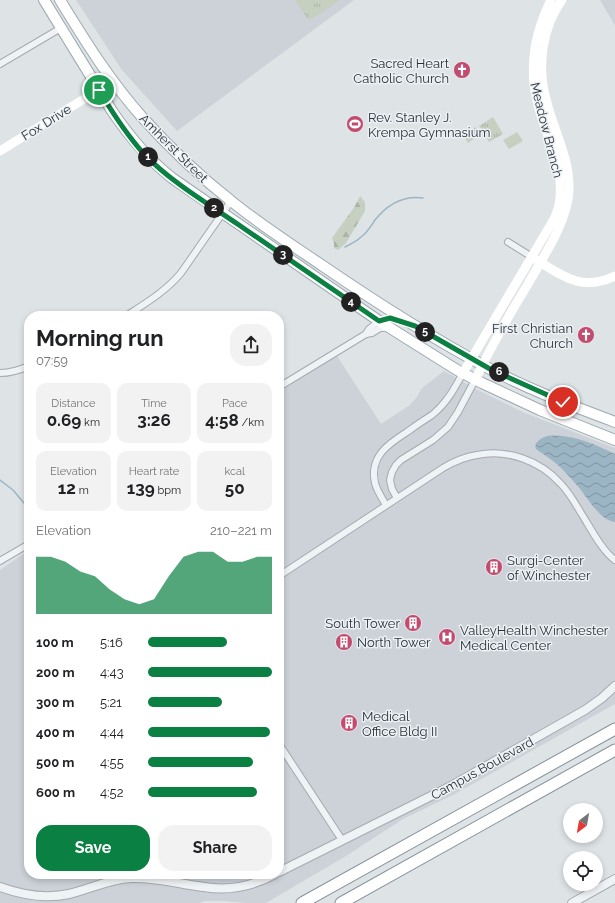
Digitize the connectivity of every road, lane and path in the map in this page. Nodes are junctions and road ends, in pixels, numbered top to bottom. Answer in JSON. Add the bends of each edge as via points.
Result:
{"nodes":[{"id":1,"x":44,"y":0,"type":"edge"},
{"id":2,"x":60,"y":0,"type":"edge"},
{"id":3,"x":551,"y":0,"type":"edge"},
{"id":4,"x":562,"y":0,"type":"edge"},
{"id":5,"x":61,"y":28,"type":"junction"},
{"id":6,"x":89,"y":46,"type":"junction"},
{"id":7,"x":0,"y":64,"type":"edge"},
{"id":8,"x":112,"y":81,"type":"junction"},
{"id":9,"x":99,"y":90,"type":"junction"},
{"id":10,"x":0,"y":151,"type":"edge"},
{"id":11,"x":231,"y":201,"type":"junction"},
{"id":12,"x":222,"y":214,"type":"junction"},
{"id":13,"x":508,"y":242,"type":"dead end"},
{"id":14,"x":532,"y":257,"type":"junction"},
{"id":15,"x":540,"y":262,"type":"junction"},
{"id":16,"x":615,"y":276,"type":"edge"},
{"id":17,"x":134,"y":311,"type":"edge"},
{"id":18,"x":365,"y":311,"type":"junction"},
{"id":19,"x":391,"y":311,"type":"junction"},
{"id":20,"x":379,"y":321,"type":"junction"},
{"id":21,"x":415,"y":326,"type":"junction"},
{"id":22,"x":391,"y":328,"type":"junction"},
{"id":23,"x":366,"y":334,"type":"junction"},
{"id":24,"x":471,"y":358,"type":"junction"},
{"id":25,"x":483,"y":364,"type":"junction"},
{"id":26,"x":24,"y":368,"type":"edge"},
{"id":27,"x":462,"y":373,"type":"junction"},
{"id":28,"x":0,"y":374,"type":"edge"},
{"id":29,"x":475,"y":380,"type":"junction"},
{"id":30,"x":284,"y":384,"type":"edge"},
{"id":31,"x":615,"y":422,"type":"edge"},
{"id":32,"x":615,"y":440,"type":"edge"},
{"id":33,"x":397,"y":498,"type":"junction"},
{"id":34,"x":386,"y":505,"type":"junction"},
{"id":35,"x":24,"y":547,"type":"edge"},
{"id":36,"x":615,"y":560,"type":"edge"},
{"id":37,"x":0,"y":562,"type":"edge"},
{"id":38,"x":284,"y":573,"type":"edge"},
{"id":39,"x":615,"y":686,"type":"edge"},
{"id":40,"x":615,"y":728,"type":"edge"},
{"id":41,"x":615,"y":750,"type":"edge"},
{"id":42,"x":284,"y":752,"type":"edge"},
{"id":43,"x":342,"y":840,"type":"junction"},
{"id":44,"x":284,"y":869,"type":"edge"},
{"id":45,"x":126,"y":879,"type":"edge"},
{"id":46,"x":150,"y":879,"type":"edge"},
{"id":47,"x":264,"y":879,"type":"edge"},
{"id":48,"x":615,"y":879,"type":"edge"},
{"id":49,"x":0,"y":887,"type":"edge"},
{"id":50,"x":302,"y":903,"type":"edge"},
{"id":51,"x":341,"y":903,"type":"edge"},
{"id":52,"x":572,"y":903,"type":"edge"}],
"edges":[{"from":1,"to":5,"type":"main road","name":"Amherst Street"},
{"from":2,"to":6,"type":"main road","name":"Amherst Street"},
{"from":3,"to":14,"type":"main road","name":"Meadow Branch","via":[[537,37],[533,84],[559,172],[559,206],[554,220]]},
{"from":4,"to":15,"type":"main road","name":"Meadow Branch","via":[[548,26],[543,48],[542,79],[545,99],[563,149],[569,190],[562,223]]},
{"from":5,"to":6,"type":"main road","via":[[65,24],[68,25]]},
{"from":5,"to":7,"type":"street"},
{"from":5,"to":9,"type":"main road","name":"Amherst Street"},
{"from":6,"to":8,"type":"main road","name":"Amherst Street"},
{"from":8,"to":9,"type":"main road","name":"Fox Drive"},
{"from":8,"to":11,"type":"main road","name":"Amherst Street","via":[[160,137]]},
{"from":9,"to":10,"type":"main road","name":"Fox Drive"},
{"from":9,"to":12,"type":"main road","name":"Amherst Street","via":[[123,128],[145,154],[172,178]]},
{"from":11,"to":12,"type":"street"},
{"from":11,"to":19,"type":"main road","name":"Amherst Street"},
{"from":12,"to":17,"type":"street","via":[[174,281]]},
{"from":12,"to":18,"type":"main road","name":"Amherst Street"},
{"from":13,"to":14,"type":"street"},
{"from":14,"to":15,"type":"main road"},
{"from":14,"to":24,"type":"main road"},
{"from":15,"to":16,"type":"main road","via":[[575,281],[597,282]]},
{"from":15,"to":25,"type":"main road"},
{"from":18,"to":19,"type":"main road","via":[[378,315]]},
{"from":18,"to":20,"type":"main road","name":"Amherst Street"},
{"from":19,"to":21,"type":"main road","name":"Amherst Street"},
{"from":20,"to":21,"type":"main road","via":[[390,318]]},
{"from":20,"to":22,"type":"main road","name":"Amherst Street"},
{"from":20,"to":23,"type":"street"},
{"from":21,"to":24,"type":"main road","name":"Amherst Street"},
{"from":22,"to":23,"type":"street","via":[[380,328]]},
{"from":22,"to":27,"type":"main road","name":"Amherst Street"},
{"from":23,"to":30,"type":"street"},
{"from":24,"to":25,"type":"main road","name":"Amherst Street"},
{"from":24,"to":27,"type":"main road"},
{"from":25,"to":29,"type":"main road"},
{"from":25,"to":31,"type":"main road","name":"Amherst Street","via":[[539,391]]},
{"from":26,"to":28,"type":"street"},
{"from":27,"to":29,"type":"main road","name":"Amherst Street"},
{"from":27,"to":34,"type":"street","via":[[439,409],[390,443],[380,455],[374,468],[374,480]]},
{"from":29,"to":32,"type":"main road","name":"Amherst Street"},
{"from":29,"to":33,"type":"street","via":[[448,427],[396,465],[390,480]]},
{"from":33,"to":34,"type":"street"},
{"from":33,"to":36,"type":"street","via":[[442,468],[461,460],[484,454],[512,455],[541,467],[561,483],[601,544]]},
{"from":34,"to":38,"type":"street"},
{"from":35,"to":37,"type":"street"},
{"from":39,"to":43,"type":"street","name":"Campus Boulevard","via":[[585,710],[530,742],[451,786]]},
{"from":40,"to":50,"type":"highway"},
{"from":41,"to":51,"type":"highway"},
{"from":42,"to":43,"type":"street"},
{"from":43,"to":44,"type":"street","name":"Campus Boulevard"},
{"from":45,"to":49,"type":"street","via":[[50,896],[24,894]]},
{"from":46,"to":47,"type":"street","via":[[233,888]]},
{"from":48,"to":52,"type":"street"}]}
